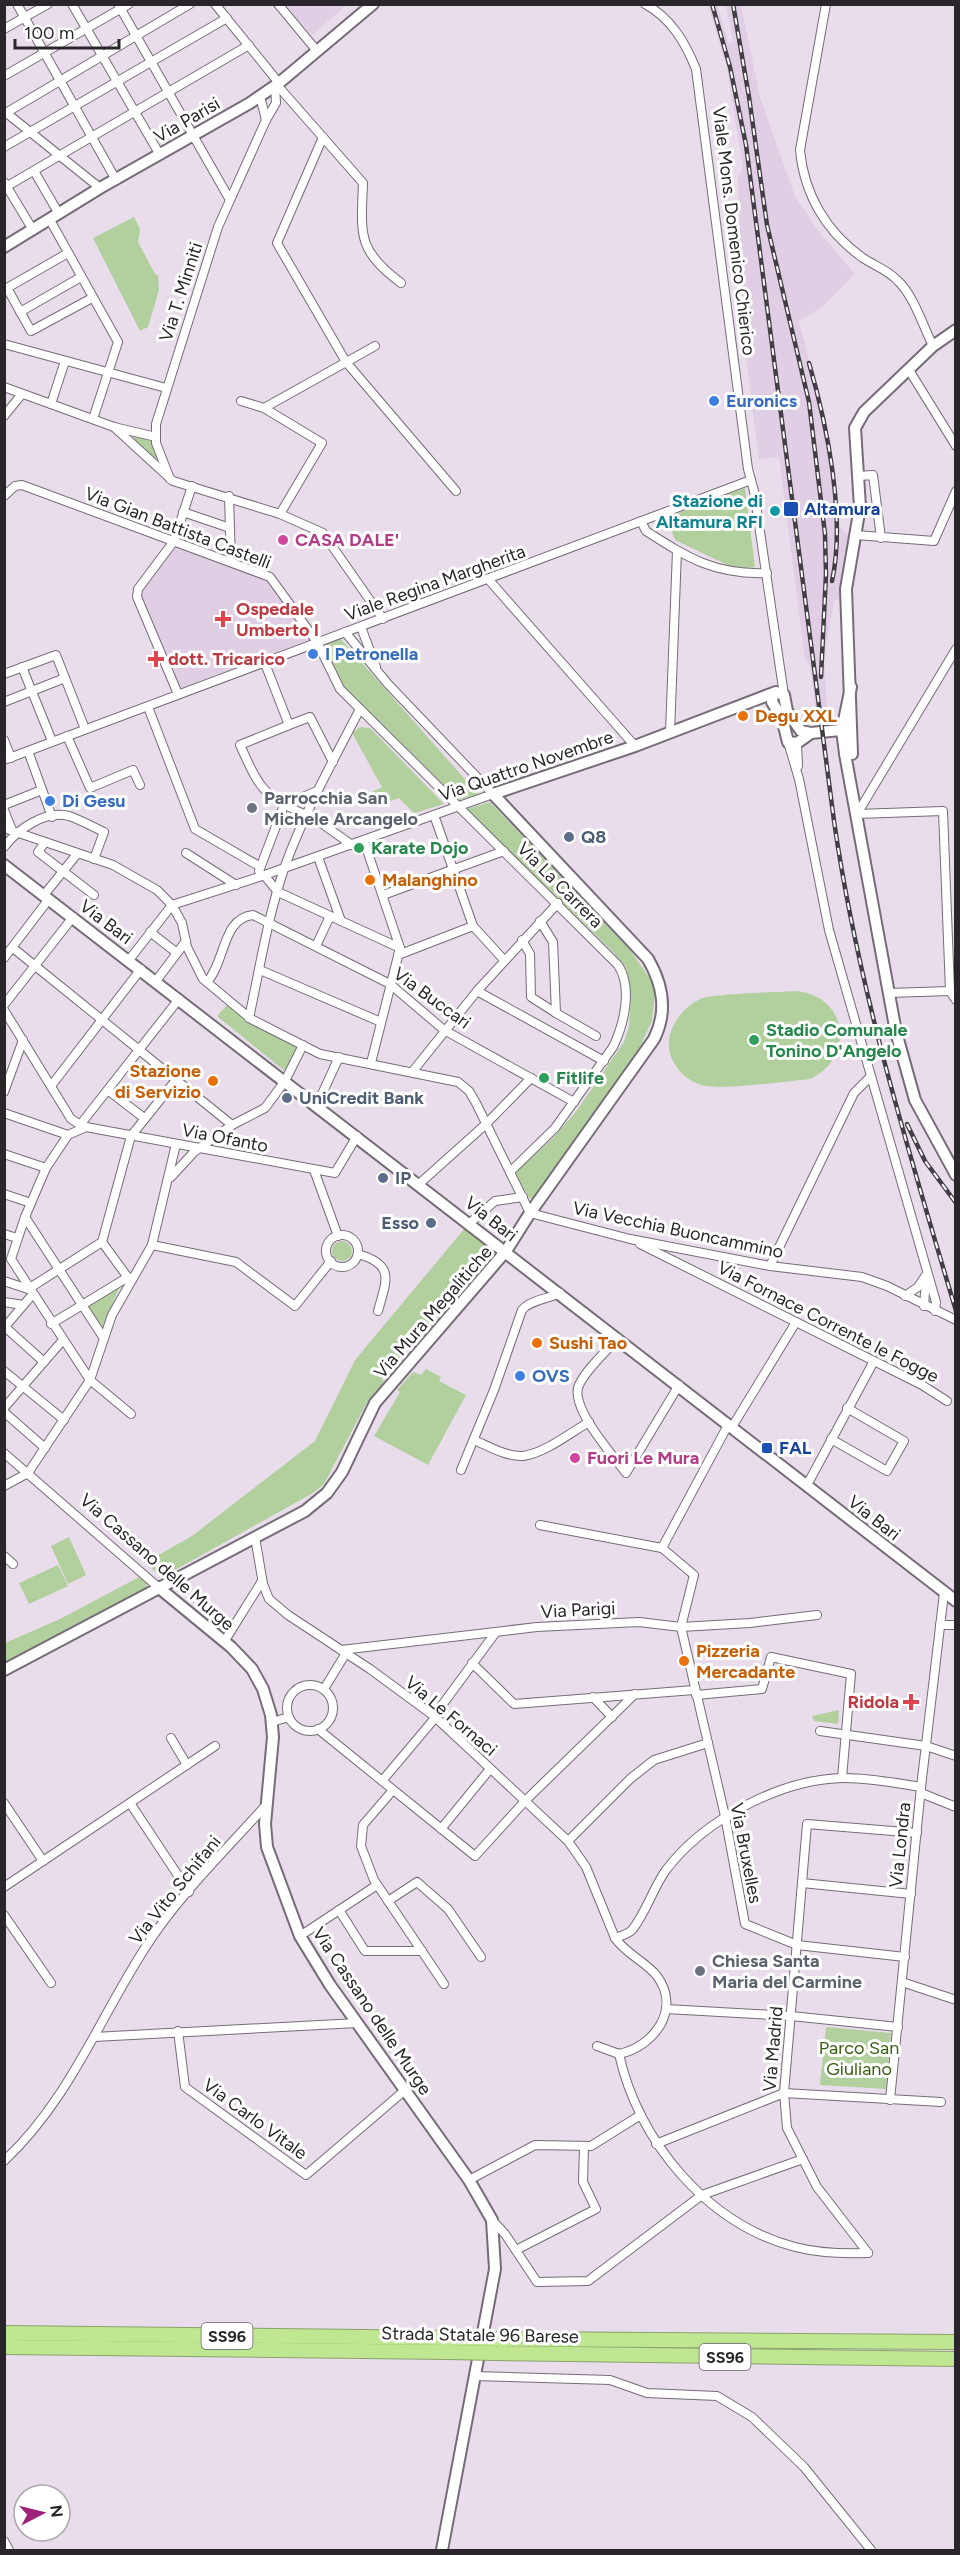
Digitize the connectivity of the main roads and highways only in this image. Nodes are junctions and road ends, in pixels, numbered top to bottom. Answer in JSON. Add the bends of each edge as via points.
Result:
{"nodes":[{"id":1,"x":4,"y":2333,"type":"edge"},
{"id":2,"x":956,"y":2342,"type":"edge"},
{"id":3,"x":449,"y":2345,"type":"junction"},
{"id":4,"x":497,"y":2346,"type":"junction"},
{"id":5,"x":4,"y":2347,"type":"edge"},
{"id":6,"x":956,"y":2359,"type":"edge"}],
"edges":[{"from":1,"to":3,"type":"highway","name":"Strada Statale 96 Barese","number":"SS96"},
{"from":2,"to":4,"type":"highway","name":"Strada Statale 96 Barese","number":"SS96"},
{"from":3,"to":4,"type":"highway","name":"Strada Statale 96 Barese","number":"SS96","bridge":true},
{"from":3,"to":5,"type":"highway","name":"Strada Statale 96 Barese","number":"SS96"},
{"from":4,"to":6,"type":"highway","name":"Strada Statale 96 Barese","number":"SS96"}]}
